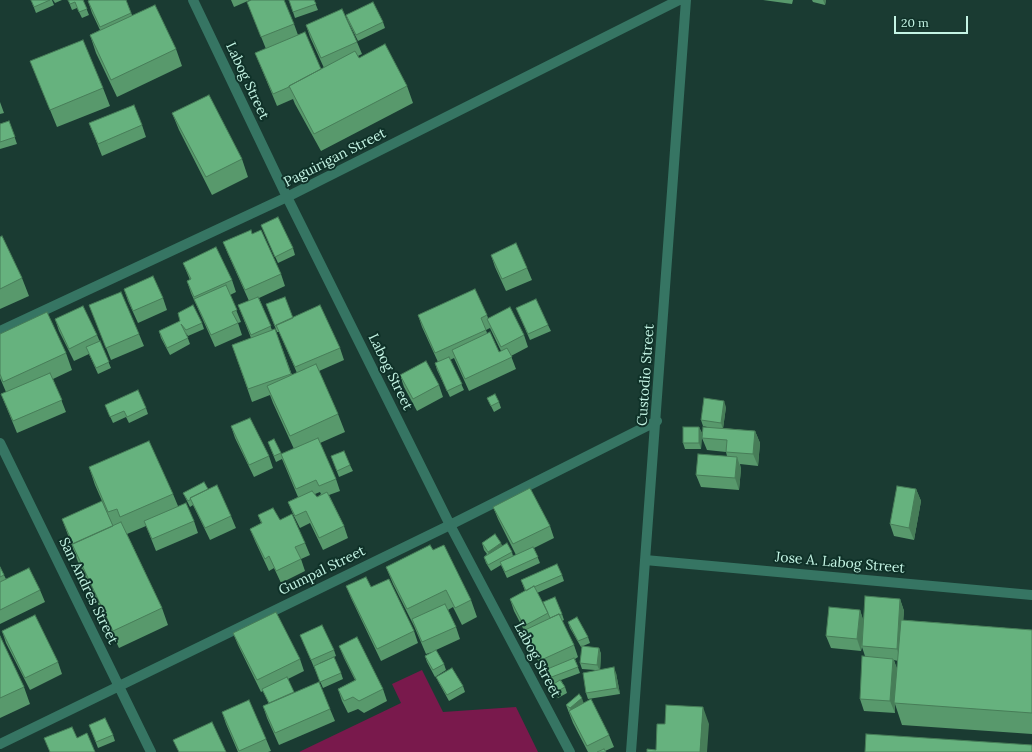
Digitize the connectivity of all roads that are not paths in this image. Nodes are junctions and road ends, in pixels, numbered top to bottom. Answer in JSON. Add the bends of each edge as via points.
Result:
{"nodes":[{"id":1,"x":193,"y":0,"type":"edge"},
{"id":2,"x":679,"y":0,"type":"edge"},
{"id":3,"x":686,"y":0,"type":"edge"},
{"id":4,"x":287,"y":197,"type":"junction"},
{"id":5,"x":0,"y":331,"type":"edge"},
{"id":6,"x":656,"y":421,"type":"junction"},
{"id":7,"x":0,"y":443,"type":"edge"},
{"id":8,"x":450,"y":524,"type":"junction"},
{"id":9,"x":645,"y":560,"type":"junction"},
{"id":10,"x":1032,"y":595,"type":"edge"},
{"id":11,"x":119,"y":685,"type":"junction"},
{"id":12,"x":0,"y":744,"type":"edge"},
{"id":13,"x":151,"y":752,"type":"edge"},
{"id":14,"x":570,"y":752,"type":"edge"},
{"id":15,"x":631,"y":752,"type":"edge"}],
"edges":[{"from":1,"to":4,"type":"street","name":"Labog Street"},
{"from":2,"to":4,"type":"street","name":"Paguirigan Street"},
{"from":3,"to":6,"type":"street","name":"Custodio Street"},
{"from":4,"to":5,"type":"street","name":"Paguirigan Street"},
{"from":4,"to":8,"type":"street","name":"Labog Street"},
{"from":6,"to":8,"type":"street","name":"Gumpal Street"},
{"from":6,"to":9,"type":"street","name":"Custodio Street"},
{"from":7,"to":11,"type":"street","name":"San Andres Street"},
{"from":8,"to":11,"type":"street","name":"Gumpal Street"},
{"from":8,"to":14,"type":"street","name":"Labog Street"},
{"from":9,"to":10,"type":"street","name":"Jose A. Labog Street"},
{"from":9,"to":15,"type":"street","name":"Custodio Street"},
{"from":11,"to":12,"type":"street","name":"Gumpal Street"},
{"from":11,"to":13,"type":"street","name":"San Andres Street"}]}
